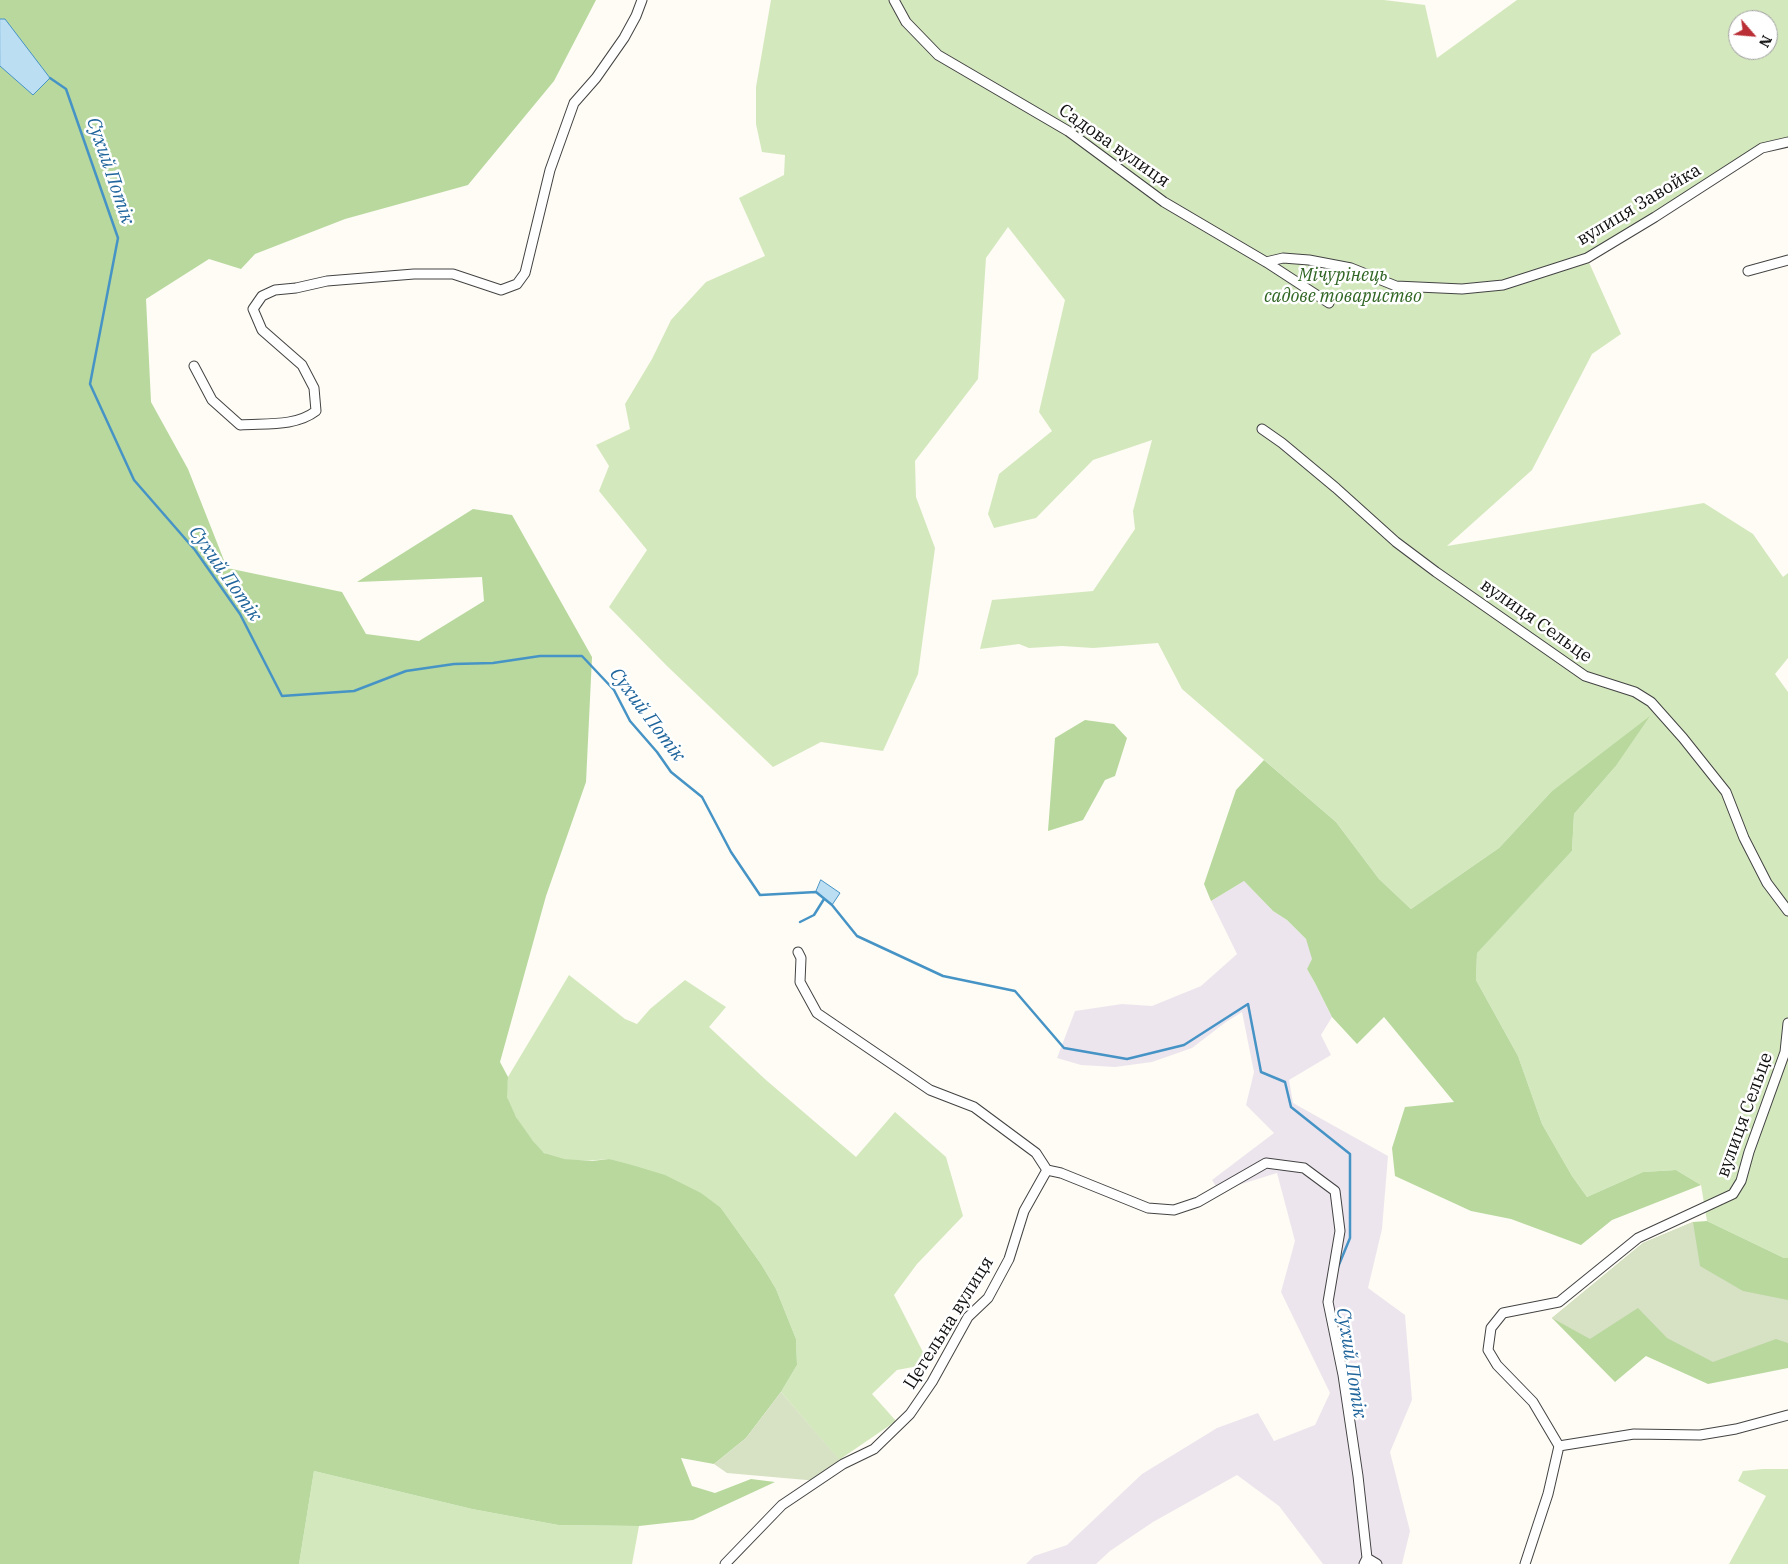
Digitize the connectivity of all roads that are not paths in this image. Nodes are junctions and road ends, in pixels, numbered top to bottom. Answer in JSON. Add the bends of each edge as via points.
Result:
{"nodes":[{"id":1,"x":642,"y":0,"type":"edge"},
{"id":2,"x":894,"y":0,"type":"edge"},
{"id":3,"x":1788,"y":142,"type":"edge"},
{"id":4,"x":1788,"y":260,"type":"edge"},
{"id":5,"x":1266,"y":262,"type":"junction"},
{"id":6,"x":1748,"y":271,"type":"dead end"},
{"id":7,"x":1329,"y":303,"type":"dead end"},
{"id":8,"x":194,"y":366,"type":"dead end"},
{"id":9,"x":1262,"y":429,"type":"dead end"},
{"id":10,"x":1788,"y":911,"type":"edge"},
{"id":11,"x":798,"y":952,"type":"dead end"},
{"id":12,"x":1788,"y":1023,"type":"edge"},
{"id":13,"x":1047,"y":1170,"type":"junction"},
{"id":14,"x":1788,"y":1415,"type":"edge"},
{"id":15,"x":1559,"y":1446,"type":"junction"},
{"id":16,"x":1366,"y":1561,"type":"edge"},
{"id":17,"x":724,"y":1564,"type":"edge"},
{"id":18,"x":1377,"y":1564,"type":"edge"},
{"id":19,"x":1526,"y":1564,"type":"edge"}],
"edges":[{"from":1,"to":8,"type":"street","via":[[624,38],[574,103],[550,170],[525,273],[517,284],[501,290],[454,274],[414,274],[327,281],[275,290],[262,296],[253,309],[262,330],[302,365],[314,388],[316,412],[297,422],[240,424],[212,400]]},
{"from":2,"to":5,"type":"street","name":"Садова вулиця","via":[[906,22],[938,55],[1062,127],[1164,202]]},
{"from":3,"to":5,"type":"street","name":"вулиця Завойка","via":[[1762,148],[1587,258],[1502,285],[1462,289],[1396,286],[1352,268],[1309,260],[1283,258]]},
{"from":4,"to":6,"type":"street"},
{"from":5,"to":7,"type":"street","name":"Садова вулиця"},
{"from":9,"to":10,"type":"street","name":"вулиця Сельце","via":[[1436,572],[1585,676],[1634,692],[1650,702],[1726,792],[1767,883]]},
{"from":11,"to":13,"type":"street","via":[[800,982],[817,1013],[930,1090],[974,1107],[1036,1153]]},
{"from":12,"to":15,"type":"street","name":"вулиця Сельце","via":[[1785,1052],[1741,1181],[1733,1194],[1638,1238],[1559,1302],[1504,1313],[1492,1328],[1488,1350],[1497,1365],[1533,1402]]},
{"from":13,"to":16,"type":"street","via":[[1148,1208],[1165,1210],[1198,1202],[1266,1163],[1304,1168],[1335,1191],[1340,1231],[1328,1302],[1358,1476]]},
{"from":13,"to":17,"type":"street","name":"Цегельна вулиця","via":[[1024,1210],[1009,1258],[988,1298],[968,1317],[910,1414],[874,1449],[843,1464],[782,1505]]},
{"from":14,"to":15,"type":"street","via":[[1700,1435],[1634,1434]]},
{"from":15,"to":19,"type":"street"},
{"from":16,"to":18,"type":"street"}]}
